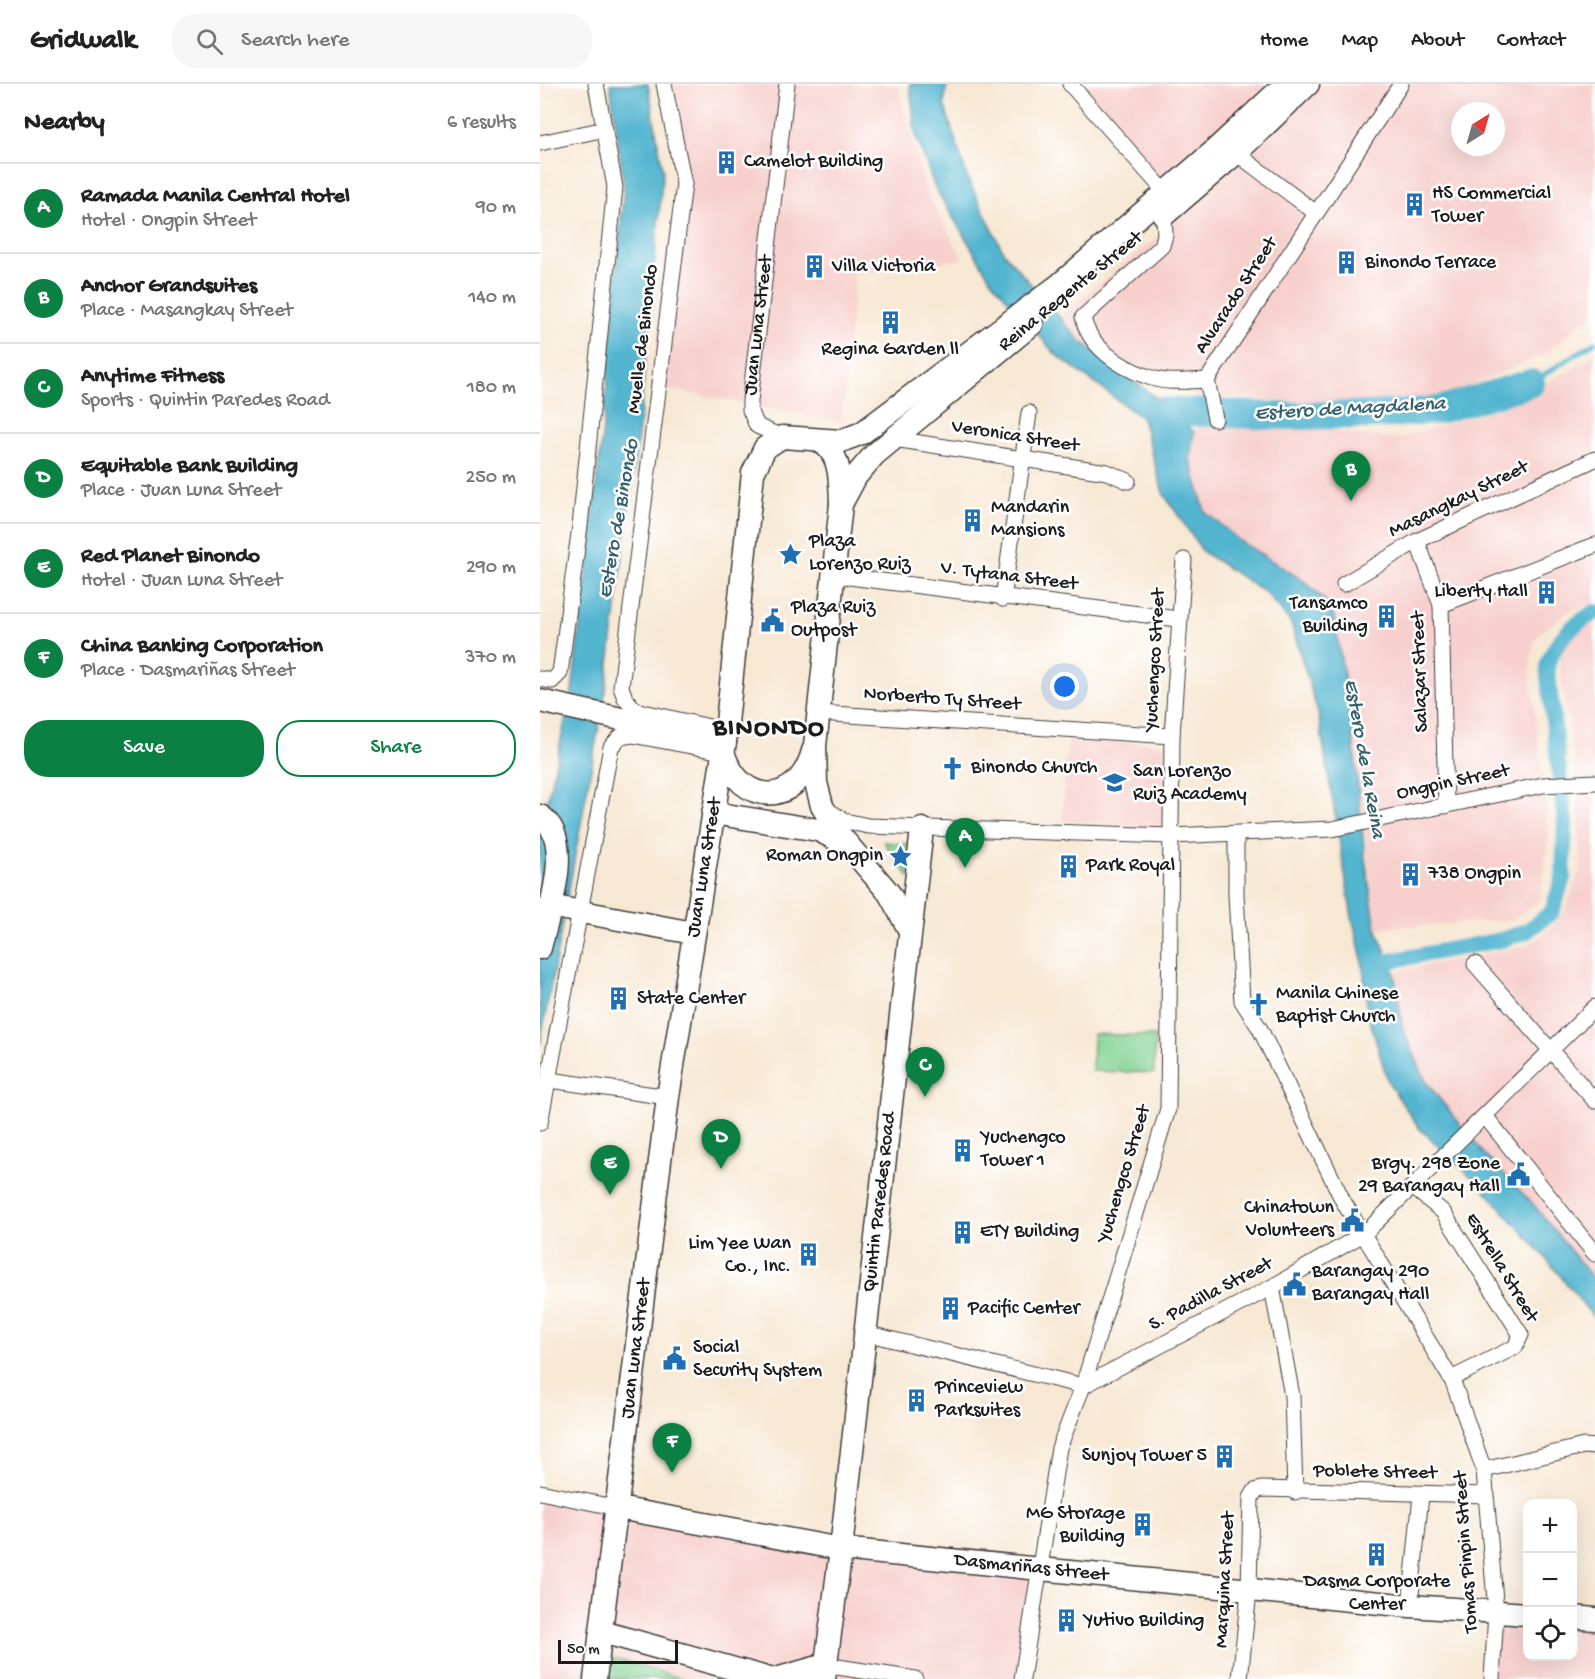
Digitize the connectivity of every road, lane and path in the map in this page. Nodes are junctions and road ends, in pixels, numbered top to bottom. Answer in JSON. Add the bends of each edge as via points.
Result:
{"nodes":[{"id":1,"x":596,"y":84,"type":"edge"},
{"id":2,"x":664,"y":84,"type":"edge"},
{"id":3,"x":787,"y":84,"type":"edge"},
{"id":4,"x":1070,"y":84,"type":"edge"},
{"id":5,"x":1286,"y":84,"type":"edge"},
{"id":6,"x":1308,"y":84,"type":"edge"},
{"id":7,"x":1401,"y":84,"type":"edge"},
{"id":8,"x":605,"y":129,"type":"junction"},
{"id":9,"x":540,"y":142,"type":"edge"},
{"id":10,"x":1236,"y":153,"type":"junction"},
{"id":11,"x":1163,"y":198,"type":"junction"},
{"id":12,"x":1316,"y":213,"type":"junction"},
{"id":13,"x":1024,"y":321,"type":"junction"},
{"id":14,"x":1207,"y":380,"type":"junction"},
{"id":15,"x":1029,"y":413,"type":"dead end"},
{"id":16,"x":1215,"y":419,"type":"dead end"},
{"id":17,"x":782,"y":437,"type":"junction"},
{"id":18,"x":894,"y":439,"type":"junction"},
{"id":19,"x":818,"y":440,"type":"junction"},
{"id":20,"x":1023,"y":459,"type":"junction"},
{"id":21,"x":1595,"y":459,"type":"edge"},
{"id":22,"x":1128,"y":481,"type":"dead end"},
{"id":23,"x":841,"y":504,"type":"junction"},
{"id":24,"x":1417,"y":542,"type":"junction"},
{"id":25,"x":1595,"y":545,"type":"edge"},
{"id":26,"x":1184,"y":560,"type":"dead end"},
{"id":27,"x":834,"y":575,"type":"junction"},
{"id":28,"x":1344,"y":584,"type":"dead end"},
{"id":29,"x":1004,"y":599,"type":"junction"},
{"id":30,"x":1441,"y":605,"type":"junction"},
{"id":31,"x":1178,"y":619,"type":"junction"},
{"id":32,"x":540,"y":679,"type":"edge"},
{"id":33,"x":540,"y":701,"type":"edge"},
{"id":34,"x":818,"y":713,"type":"junction"},
{"id":35,"x":1172,"y":736,"type":"junction"},
{"id":36,"x":815,"y":746,"type":"junction"},
{"id":37,"x":724,"y":747,"type":"junction"},
{"id":38,"x":1595,"y":782,"type":"edge"},
{"id":39,"x":822,"y":806,"type":"junction"},
{"id":40,"x":1446,"y":806,"type":"junction"},
{"id":41,"x":713,"y":813,"type":"junction"},
{"id":42,"x":540,"y":816,"type":"edge"},
{"id":43,"x":922,"y":829,"type":"junction"},
{"id":44,"x":1236,"y":834,"type":"junction"},
{"id":45,"x":1172,"y":836,"type":"junction"},
{"id":46,"x":852,"y":848,"type":"junction"},
{"id":47,"x":549,"y":906,"type":"junction"},
{"id":48,"x":575,"y":911,"type":"junction"},
{"id":49,"x":910,"y":931,"type":"junction"},
{"id":50,"x":693,"y":933,"type":"junction"},
{"id":51,"x":540,"y":948,"type":"edge"},
{"id":52,"x":1475,"y":964,"type":"dead end"},
{"id":53,"x":1595,"y":1007,"type":"edge"},
{"id":54,"x":1552,"y":1051,"type":"junction"},
{"id":55,"x":550,"y":1080,"type":"junction"},
{"id":56,"x":668,"y":1097,"type":"junction"},
{"id":57,"x":1595,"y":1101,"type":"edge"},
{"id":58,"x":1485,"y":1116,"type":"junction"},
{"id":59,"x":540,"y":1123,"type":"edge"},
{"id":60,"x":1414,"y":1188,"type":"junction"},
{"id":61,"x":1365,"y":1233,"type":"junction"},
{"id":62,"x":1595,"y":1254,"type":"edge"},
{"id":63,"x":1272,"y":1287,"type":"junction"},
{"id":64,"x":865,"y":1334,"type":"junction"},
{"id":65,"x":1451,"y":1380,"type":"junction"},
{"id":66,"x":1083,"y":1386,"type":"junction"},
{"id":67,"x":1595,"y":1447,"type":"edge"},
{"id":68,"x":1484,"y":1470,"type":"junction"},
{"id":69,"x":1263,"y":1489,"type":"joint"},
{"id":70,"x":540,"y":1492,"type":"edge"},
{"id":71,"x":1295,"y":1492,"type":"junction"},
{"id":72,"x":1421,"y":1495,"type":"junction"},
{"id":73,"x":1487,"y":1495,"type":"junction"},
{"id":74,"x":618,"y":1508,"type":"junction"},
{"id":75,"x":841,"y":1549,"type":"junction"},
{"id":76,"x":1038,"y":1570,"type":"junction"},
{"id":77,"x":1249,"y":1590,"type":"junction"},
{"id":78,"x":1410,"y":1606,"type":"junction"},
{"id":79,"x":1496,"y":1612,"type":"junction"},
{"id":80,"x":1523,"y":1614,"type":"edge"},
{"id":81,"x":1577,"y":1617,"type":"edge"},
{"id":82,"x":1595,"y":1619,"type":"edge"},
{"id":83,"x":602,"y":1632,"type":"junction"},
{"id":84,"x":825,"y":1672,"type":"edge"},
{"id":85,"x":595,"y":1679,"type":"edge"},
{"id":86,"x":770,"y":1679,"type":"edge"},
{"id":87,"x":776,"y":1679,"type":"edge"},
{"id":88,"x":915,"y":1679,"type":"edge"},
{"id":89,"x":1022,"y":1679,"type":"edge"},
{"id":90,"x":1240,"y":1679,"type":"edge"},
{"id":91,"x":1492,"y":1679,"type":"edge"}],
"edges":[{"from":1,"to":8,"type":"street"},
{"from":2,"to":37,"type":"street","name":"Muelle de Binondo","via":[[684,184],[621,687],[635,710],[714,728],[721,733]]},
{"from":3,"to":17,"type":"street","name":"Juan Luna Street","via":[[750,401],[757,426]]},
{"from":4,"to":11,"type":"street"},
{"from":5,"to":11,"type":"main road","name":"Reina Regente Street"},
{"from":6,"to":10,"type":"main road","name":"Reina Regente Street"},
{"from":7,"to":12,"type":"street","name":"Alvarado Street"},
{"from":8,"to":9,"type":"street"},
{"from":8,"to":32,"type":"street","via":[[615,188],[580,526],[560,673],[552,681]]},
{"from":10,"to":11,"type":"main road","name":"Reina Regente Street"},
{"from":10,"to":12,"type":"street"},
{"from":11,"to":13,"type":"main road","name":"Reina Regente Street"},
{"from":11,"to":14,"type":"street","name":"Alvarado Street","via":[[1162,246],[1083,317],[1085,328],[1104,353],[1146,377]]},
{"from":12,"to":14,"type":"street","name":"Alvarado Street"},
{"from":13,"to":18,"type":"main road","name":"Reina Regente Street"},
{"from":13,"to":19,"type":"main road","name":"Reina Regente Street","via":[[855,437]]},
{"from":14,"to":16,"type":"street"},
{"from":15,"to":20,"type":"street"},
{"from":17,"to":19,"type":"main road"},
{"from":17,"to":37,"type":"main road","name":"Juan Luna Street","via":[[765,448],[753,473]]},
{"from":18,"to":20,"type":"street","name":"Veronica Street"},
{"from":18,"to":23,"type":"main road","name":"Reina Regente Street","via":[[860,471]]},
{"from":19,"to":23,"type":"main road","via":[[836,460]]},
{"from":20,"to":22,"type":"street","name":"Veronica Street","via":[[1107,472]]},
{"from":20,"to":29,"type":"street"},
{"from":21,"to":24,"type":"street","name":"Masangkay Street"},
{"from":23,"to":27,"type":"main road"},
{"from":24,"to":28,"type":"street","name":"Masangkay Street"},
{"from":24,"to":30,"type":"street","name":"Salazar Street"},
{"from":25,"to":30,"type":"street"},
{"from":26,"to":31,"type":"street","name":"Yuchengco Street"},
{"from":27,"to":29,"type":"street","name":"V. Tytana Street"},
{"from":27,"to":34,"type":"main road"},
{"from":29,"to":31,"type":"street","name":"V. Tytana Street"},
{"from":30,"to":40,"type":"street","name":"Salazar Street"},
{"from":31,"to":35,"type":"street","name":"Yuchengco Street"},
{"from":33,"to":37,"type":"main road","via":[[690,735]]},
{"from":34,"to":35,"type":"street","name":"Norberto Ty Street"},
{"from":34,"to":36,"type":"main road"},
{"from":35,"to":45,"type":"street","name":"Yuchengco Street"},
{"from":36,"to":37,"type":"main road","via":[[797,783],[776,795],[759,792],[744,783],[734,773]]},
{"from":36,"to":39,"type":"main road","via":[[816,783]]},
{"from":37,"to":41,"type":"main road","name":"Juan Luna Street"},
{"from":37,"to":48,"type":"street","via":[[632,735],[615,741]]},
{"from":38,"to":40,"type":"street","name":"Ongpin Street","via":[[1543,785]]},
{"from":39,"to":43,"type":"street","name":"Ongpin Street","via":[[857,825]]},
{"from":39,"to":46,"type":"main road"},
{"from":40,"to":44,"type":"street","name":"Ongpin Street","via":[[1332,829]]},
{"from":41,"to":46,"type":"main road","via":[[818,830]]},
{"from":41,"to":50,"type":"main road","name":"Juan Luna Street"},
{"from":42,"to":47,"type":"main road","via":[[553,829],[560,856]]},
{"from":43,"to":45,"type":"street","name":"Ongpin Street"},
{"from":43,"to":49,"type":"main road","name":"Quintin Paredes Road"},
{"from":44,"to":45,"type":"street","name":"Ongpin Street"},
{"from":44,"to":61,"type":"street","name":"Tomas Pinpin Street","via":[[1242,1001],[1260,1029],[1343,1201]]},
{"from":45,"to":66,"type":"street","name":"Yuchengco Street","via":[[1168,1109]]},
{"from":46,"to":49,"type":"main road","via":[[889,893]]},
{"from":47,"to":48,"type":"main road"},
{"from":47,"to":51,"type":"main road"},
{"from":48,"to":50,"type":"main road"},
{"from":48,"to":55,"type":"street"},
{"from":49,"to":64,"type":"main road","name":"Quintin Paredes Road"},
{"from":50,"to":56,"type":"main road","name":"Juan Luna Street"},
{"from":52,"to":54,"type":"street"},
{"from":53,"to":54,"type":"street","name":"S. Padilla Street"},
{"from":54,"to":57,"type":"street"},
{"from":54,"to":58,"type":"street","name":"S. Padilla Street"},
{"from":55,"to":56,"type":"street"},
{"from":55,"to":59,"type":"street"},
{"from":56,"to":74,"type":"main road","name":"Juan Luna Street"},
{"from":58,"to":60,"type":"street","name":"S. Padilla Street"},
{"from":58,"to":62,"type":"street"},
{"from":60,"to":61,"type":"street","name":"S. Padilla Street"},
{"from":60,"to":65,"type":"street","name":"Estrella Street","via":[[1443,1212],[1521,1335],[1515,1347]]},
{"from":61,"to":63,"type":"street","name":"S. Padilla Street"},
{"from":61,"to":65,"type":"street","name":"Tomas Pinpin Street"},
{"from":63,"to":66,"type":"street","name":"S. Padilla Street"},
{"from":63,"to":71,"type":"street","via":[[1292,1396]]},
{"from":64,"to":66,"type":"street"},
{"from":64,"to":75,"type":"main road","name":"Quintin Paredes Road"},
{"from":65,"to":68,"type":"street","name":"Tomas Pinpin Street"},
{"from":66,"to":76,"type":"street","name":"Yuchengco Street","via":[[1059,1448]]},
{"from":67,"to":68,"type":"street","via":[[1584,1446]]},
{"from":68,"to":73,"type":"street","name":"Tomas Pinpin Street"},
{"from":69,"to":71,"type":"street","name":"Poblete Street"},
{"from":69,"to":77,"type":"street","name":"Marquina Street","via":[[1255,1491],[1251,1498]]},
{"from":70,"to":74,"type":"street","name":"Dasmariñas Street"},
{"from":71,"to":72,"type":"street","name":"Poblete Street"},
{"from":72,"to":73,"type":"street","name":"Poblete Street"},
{"from":72,"to":78,"type":"street"},
{"from":73,"to":79,"type":"street","name":"Tomas Pinpin Street"},
{"from":74,"to":75,"type":"main road","name":"Dasmariñas Street"},
{"from":74,"to":83,"type":"main road","name":"Juan Luna Street"},
{"from":75,"to":76,"type":"main road","name":"Dasmariñas Street"},
{"from":75,"to":84,"type":"main road","name":"Quintin Paredes Road"},
{"from":76,"to":77,"type":"main road","name":"Dasmariñas Street"},
{"from":76,"to":89,"type":"street","name":"Yuchengco Street"},
{"from":77,"to":78,"type":"main road","name":"Dasmariñas Street"},
{"from":77,"to":90,"type":"street","name":"Marquina Street"},
{"from":78,"to":79,"type":"main road","name":"Dasmariñas Street"},
{"from":79,"to":80,"type":"main road","name":"Dasmariñas Street"},
{"from":79,"to":91,"type":"street","name":"Tomas Pinpin Street"},
{"from":81,"to":82,"type":"main road"},
{"from":83,"to":85,"type":"main road","name":"Juan Luna Street"},
{"from":83,"to":86,"type":"main road"},
{"from":84,"to":87,"type":"main road"},
{"from":84,"to":88,"type":"street"}]}
